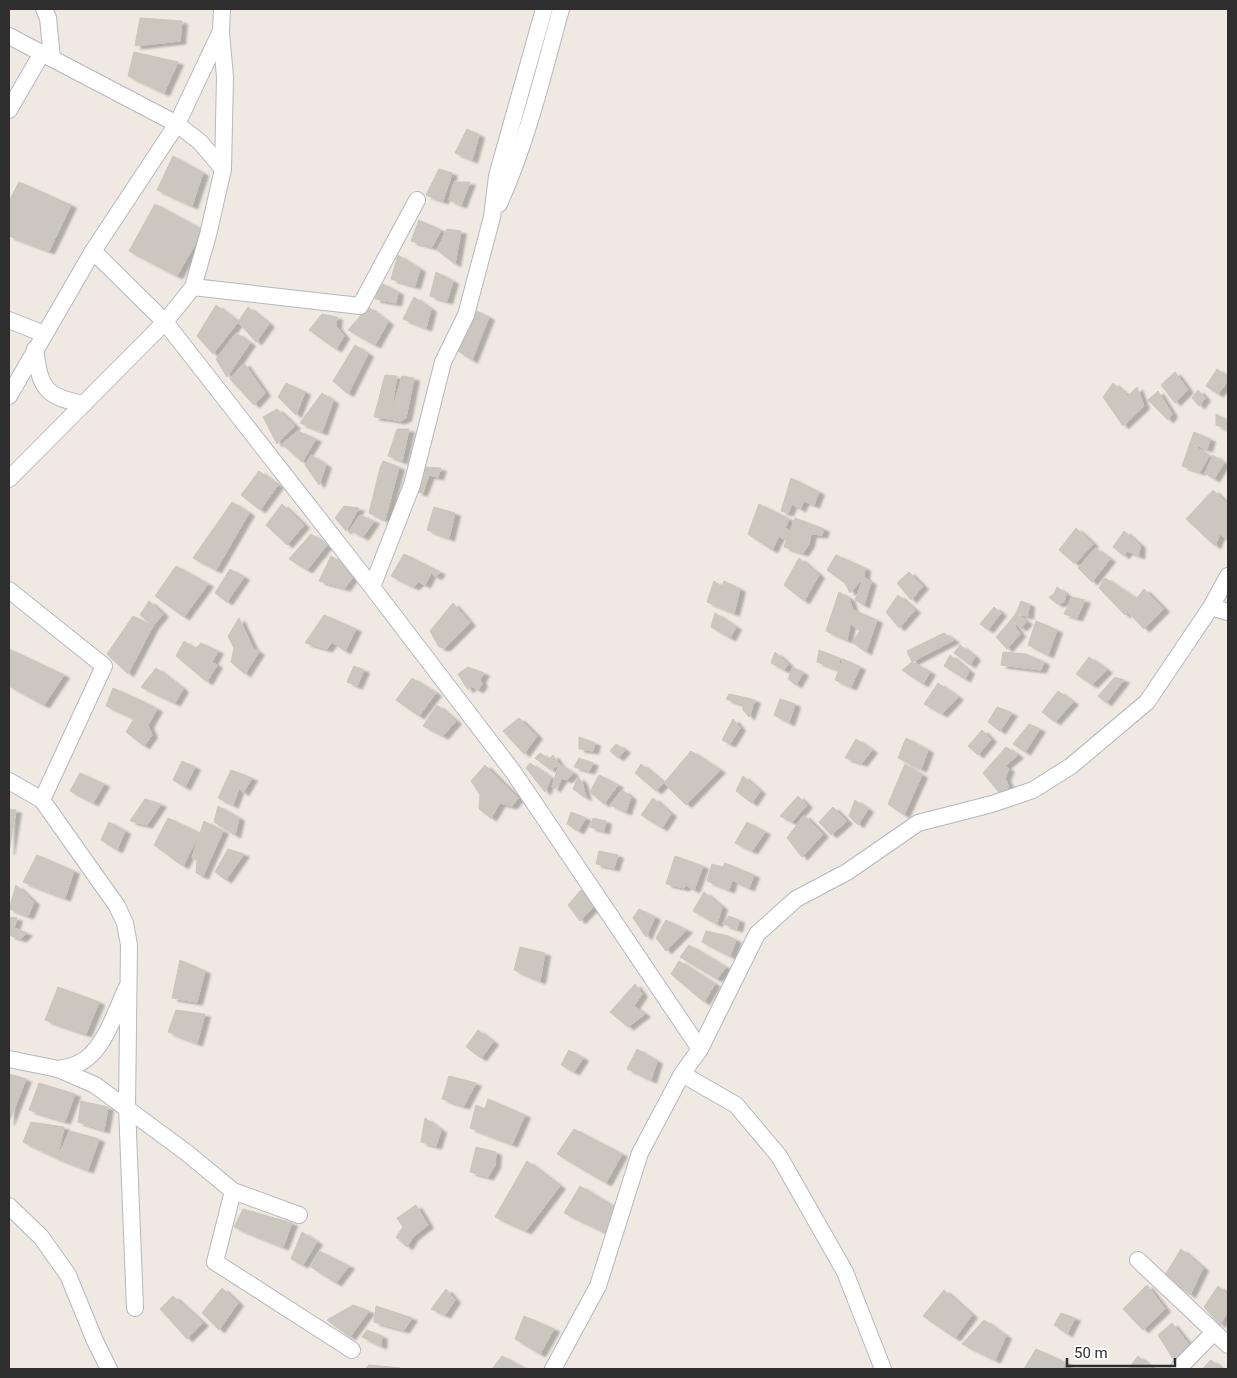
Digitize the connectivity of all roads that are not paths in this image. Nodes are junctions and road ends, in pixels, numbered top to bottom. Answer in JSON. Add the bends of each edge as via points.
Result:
{"nodes":[{"id":1,"x":44,"y":9,"type":"edge"},
{"id":2,"x":222,"y":9,"type":"edge"},
{"id":3,"x":544,"y":9,"type":"edge"},
{"id":4,"x":561,"y":9,"type":"edge"},
{"id":5,"x":221,"y":31,"type":"junction"},
{"id":6,"x":9,"y":36,"type":"edge"},
{"id":7,"x":47,"y":56,"type":"junction"},
{"id":8,"x":9,"y":110,"type":"edge"},
{"id":9,"x":177,"y":124,"type":"junction"},
{"id":10,"x":223,"y":169,"type":"junction"},
{"id":11,"x":417,"y":200,"type":"dead end"},
{"id":12,"x":492,"y":217,"type":"junction"},
{"id":13,"x":93,"y":251,"type":"junction"},
{"id":14,"x":193,"y":287,"type":"junction"},
{"id":15,"x":9,"y":320,"type":"edge"},
{"id":16,"x":165,"y":322,"type":"junction"},
{"id":17,"x":40,"y":342,"type":"junction"},
{"id":18,"x":9,"y":396,"type":"edge"},
{"id":19,"x":84,"y":404,"type":"junction"},
{"id":20,"x":9,"y":480,"type":"edge"},
{"id":21,"x":1228,"y":576,"type":"edge"},
{"id":22,"x":372,"y":587,"type":"junction"},
{"id":23,"x":9,"y":590,"type":"edge"},
{"id":24,"x":1211,"y":607,"type":"junction"},
{"id":25,"x":1228,"y":612,"type":"edge"},
{"id":26,"x":9,"y":781,"type":"edge"},
{"id":27,"x":42,"y":800,"type":"junction"},
{"id":28,"x":128,"y":982,"type":"junction"},
{"id":29,"x":700,"y":1049,"type":"junction"},
{"id":30,"x":9,"y":1059,"type":"edge"},
{"id":31,"x":58,"y":1069,"type":"junction"},
{"id":32,"x":682,"y":1074,"type":"junction"},
{"id":33,"x":126,"y":1107,"type":"junction"},
{"id":34,"x":233,"y":1191,"type":"junction"},
{"id":35,"x":9,"y":1206,"type":"edge"},
{"id":36,"x":299,"y":1216,"type":"dead end"},
{"id":37,"x":1138,"y":1260,"type":"dead end"},
{"id":38,"x":135,"y":1308,"type":"dead end"},
{"id":39,"x":1214,"y":1332,"type":"junction"},
{"id":40,"x":1228,"y":1345,"type":"edge"},
{"id":41,"x":352,"y":1350,"type":"dead end"},
{"id":42,"x":109,"y":1369,"type":"edge"},
{"id":43,"x":553,"y":1369,"type":"edge"},
{"id":44,"x":883,"y":1369,"type":"edge"},
{"id":45,"x":1178,"y":1369,"type":"edge"}],
"edges":[{"from":1,"to":7,"type":"street","via":[[48,18]]},
{"from":2,"to":5,"type":"street"},
{"from":3,"to":12,"type":"street","via":[[497,176]]},
{"from":4,"to":12,"type":"street","via":[[524,136],[509,181]]},
{"from":5,"to":9,"type":"street"},
{"from":5,"to":10,"type":"street","via":[[225,77]]},
{"from":6,"to":7,"type":"street"},
{"from":7,"to":8,"type":"street"},
{"from":7,"to":9,"type":"street"},
{"from":9,"to":10,"type":"street","via":[[200,142]]},
{"from":9,"to":13,"type":"street"},
{"from":10,"to":14,"type":"street"},
{"from":11,"to":14,"type":"street","via":[[360,306]]},
{"from":12,"to":22,"type":"street","via":[[466,315],[443,362],[412,485]]},
{"from":13,"to":16,"type":"street"},
{"from":13,"to":17,"type":"street"},
{"from":14,"to":16,"type":"street"},
{"from":15,"to":17,"type":"street"},
{"from":16,"to":19,"type":"street"},
{"from":16,"to":22,"type":"street"},
{"from":17,"to":18,"type":"street"},
{"from":17,"to":19,"type":"street","via":[[42,382],[60,398]]},
{"from":19,"to":20,"type":"street"},
{"from":21,"to":24,"type":"street"},
{"from":22,"to":29,"type":"street","via":[[514,774]]},
{"from":23,"to":27,"type":"street","via":[[104,666]]},
{"from":24,"to":25,"type":"street"},
{"from":24,"to":29,"type":"street","via":[[1147,702],[1071,766],[1033,790],[918,823],[847,872],[796,899],[757,934]]},
{"from":26,"to":27,"type":"street"},
{"from":27,"to":28,"type":"street","via":[[117,906],[125,923],[129,945]]},
{"from":28,"to":31,"type":"street","via":[[105,1037],[91,1055],[78,1064]]},
{"from":28,"to":33,"type":"street"},
{"from":29,"to":32,"type":"street"},
{"from":30,"to":31,"type":"street"},
{"from":31,"to":33,"type":"street","via":[[95,1085]]},
{"from":32,"to":43,"type":"street","via":[[640,1153],[598,1286]]},
{"from":32,"to":44,"type":"street","via":[[736,1105],[779,1156],[846,1272]]},
{"from":33,"to":34,"type":"street"},
{"from":33,"to":38,"type":"street"},
{"from":34,"to":36,"type":"street"},
{"from":34,"to":41,"type":"street","via":[[215,1262]]},
{"from":35,"to":42,"type":"street","via":[[41,1237],[68,1275]]},
{"from":37,"to":39,"type":"street"},
{"from":39,"to":40,"type":"street"},
{"from":39,"to":45,"type":"street"}]}
